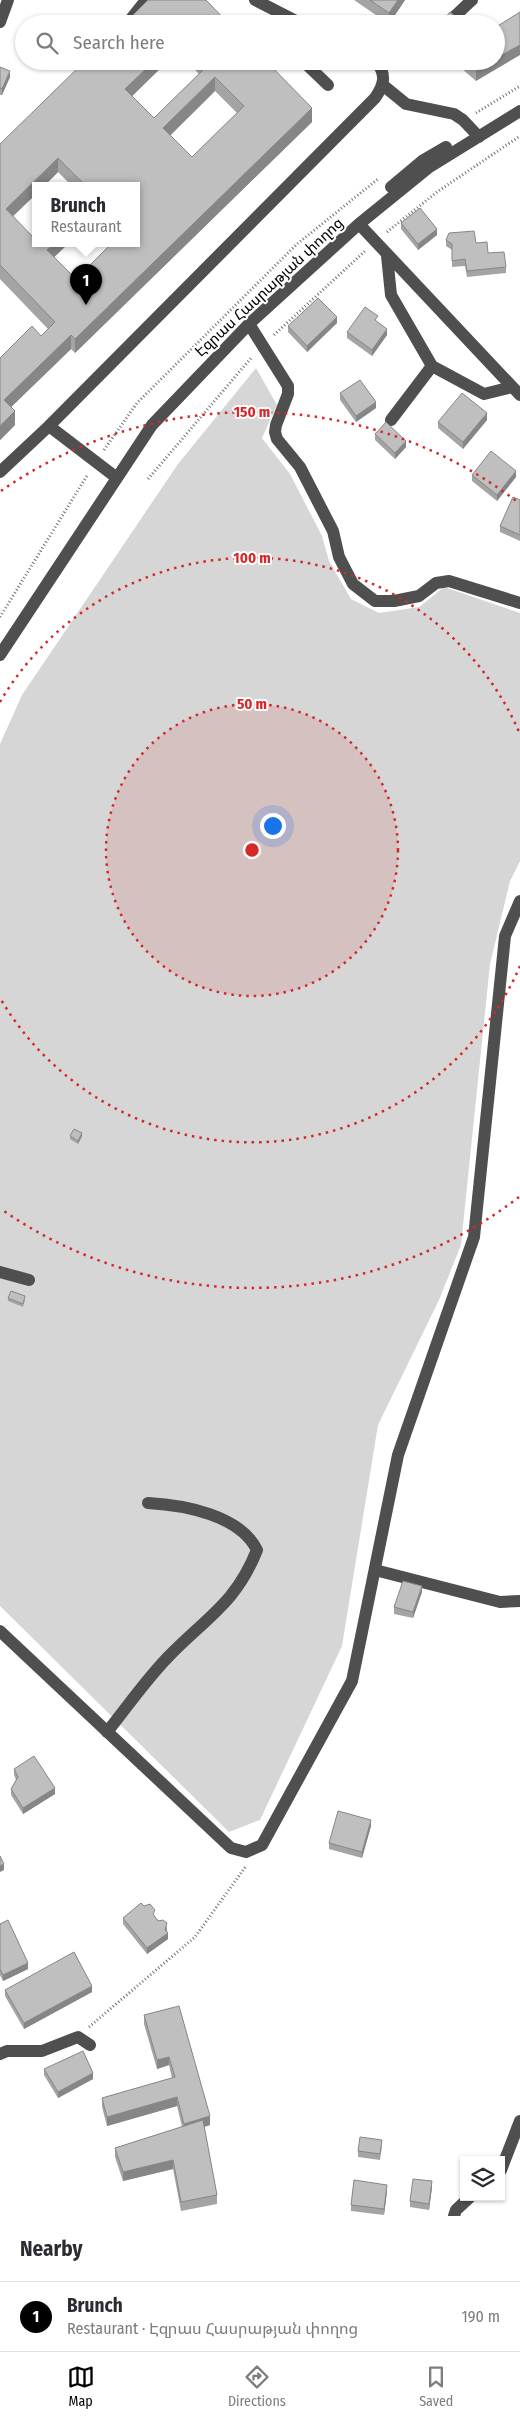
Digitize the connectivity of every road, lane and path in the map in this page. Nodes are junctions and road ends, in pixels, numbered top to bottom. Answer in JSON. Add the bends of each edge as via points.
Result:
{"nodes":[{"id":1,"x":8,"y":0,"type":"edge"},
{"id":2,"x":146,"y":0,"type":"edge"},
{"id":3,"x":255,"y":0,"type":"edge"},
{"id":4,"x":472,"y":0,"type":"edge"},
{"id":5,"x":134,"y":15,"type":"edge"},
{"id":6,"x":279,"y":15,"type":"edge"},
{"id":7,"x":455,"y":15,"type":"edge"},
{"id":8,"x":0,"y":22,"type":"edge"},
{"id":9,"x":312,"y":70,"type":"edge"},
{"id":10,"x":381,"y":70,"type":"edge"},
{"id":11,"x":328,"y":85,"type":"dead end"},
{"id":12,"x":384,"y":86,"type":"junction"},
{"id":13,"x":520,"y":101,"type":"edge"},
{"id":14,"x":520,"y":111,"type":"edge"},
{"id":15,"x":476,"y":134,"type":"junction"},
{"id":16,"x":520,"y":136,"type":"edge"},
{"id":17,"x":359,"y":224,"type":"junction"},
{"id":18,"x":375,"y":242,"type":"junction"},
{"id":19,"x":387,"y":256,"type":"junction"},
{"id":20,"x":249,"y":324,"type":"junction"},
{"id":21,"x":262,"y":346,"type":"junction"},
{"id":22,"x":432,"y":366,"type":"junction"},
{"id":23,"x":516,"y":391,"type":"edge"},
{"id":24,"x":392,"y":420,"type":"dead end"},
{"id":25,"x":49,"y":426,"type":"junction"},
{"id":26,"x":99,"y":456,"type":"junction"},
{"id":27,"x":0,"y":472,"type":"edge"},
{"id":28,"x":114,"y":475,"type":"junction"},
{"id":29,"x":148,"y":480,"type":"dead end"},
{"id":30,"x":520,"y":604,"type":"edge"},
{"id":31,"x":0,"y":617,"type":"edge"},
{"id":32,"x":0,"y":642,"type":"edge"},
{"id":33,"x":0,"y":655,"type":"edge"},
{"id":34,"x":520,"y":901,"type":"edge"},
{"id":35,"x":0,"y":1272,"type":"edge"},
{"id":36,"x":29,"y":1280,"type":"dead end"},
{"id":37,"x":148,"y":1503,"type":"dead end"},
{"id":38,"x":374,"y":1570,"type":"junction"},
{"id":39,"x":520,"y":1601,"type":"edge"},
{"id":40,"x":0,"y":1630,"type":"edge"},
{"id":41,"x":107,"y":1732,"type":"junction"},
{"id":42,"x":262,"y":1845,"type":"junction"},
{"id":43,"x":78,"y":2038,"type":"junction"},
{"id":44,"x":90,"y":2045,"type":"dead end"},
{"id":45,"x":0,"y":2054,"type":"edge"},
{"id":46,"x":520,"y":2121,"type":"edge"},
{"id":47,"x":505,"y":2160,"type":"edge"},
{"id":48,"x":466,"y":2201,"type":"edge"},
{"id":49,"x":454,"y":2216,"type":"edge"}],
"edges":[{"from":1,"to":8,"type":"street"},
{"from":2,"to":5,"type":"street"},
{"from":3,"to":6,"type":"street"},
{"from":4,"to":7,"type":"street"},
{"from":9,"to":11,"type":"street"},
{"from":10,"to":12,"type":"street"},
{"from":12,"to":15,"type":"street","via":[[406,104],[454,114]]},
{"from":12,"to":25,"type":"street"},
{"from":13,"to":15,"type":"street","name":"Էզրաս Հասրաթյան փողոց"},
{"from":14,"to":15,"type":"street","name":"Էզրաս Հասրաթյան փողոց"},
{"from":15,"to":17,"type":"street","name":"Էզրաս Հասրաթյան փողոց"},
{"from":15,"to":28,"type":"street","name":"Էզրաս Հասրաթյան փողոց","via":[[422,162],[243,317],[145,421]]},
{"from":16,"to":18,"type":"path","via":[[437,192]]},
{"from":17,"to":18,"type":"street"},
{"from":17,"to":20,"type":"street","name":"Էզրաս Հասրաթյան փողոց"},
{"from":18,"to":19,"type":"street"},
{"from":18,"to":21,"type":"path"},
{"from":19,"to":22,"type":"street","via":[[391,295]]},
{"from":19,"to":23,"type":"street"},
{"from":20,"to":21,"type":"street"},
{"from":20,"to":28,"type":"street","name":"Էզրաս Հասրաթյան փողոց","via":[[152,425]]},
{"from":21,"to":29,"type":"path"},
{"from":21,"to":30,"type":"street","via":[[288,391],[276,425],[277,439],[300,467],[333,531],[339,557],[353,584],[375,601],[394,601],[419,596],[436,584],[449,581]]},
{"from":22,"to":23,"type":"street","via":[[484,394]]},
{"from":22,"to":24,"type":"street"},
{"from":25,"to":26,"type":"street"},
{"from":25,"to":27,"type":"street"},
{"from":26,"to":28,"type":"street"},
{"from":26,"to":31,"type":"path"},
{"from":28,"to":32,"type":"street","name":"Էզրաս Հասրաթյան փողոց"},
{"from":28,"to":33,"type":"street","name":"Էզրաս Հասրաթյան փողոց"},
{"from":34,"to":38,"type":"street","via":[[505,936],[474,1237],[398,1454]]},
{"from":35,"to":36,"type":"street"},
{"from":37,"to":41,"type":"street","via":[[175,1505],[213,1515],[244,1533],[257,1550],[237,1591],[170,1655]]},
{"from":38,"to":39,"type":"street","via":[[500,1602]]},
{"from":38,"to":42,"type":"street","via":[[352,1681]]},
{"from":40,"to":41,"type":"street"},
{"from":41,"to":42,"type":"street","via":[[231,1848],[246,1852]]},
{"from":42,"to":43,"type":"path","via":[[195,1937]]},
{"from":43,"to":44,"type":"street"},
{"from":43,"to":45,"type":"street","via":[[42,2051]]},
{"from":46,"to":47,"type":"street"},
{"from":48,"to":49,"type":"street"}]}
